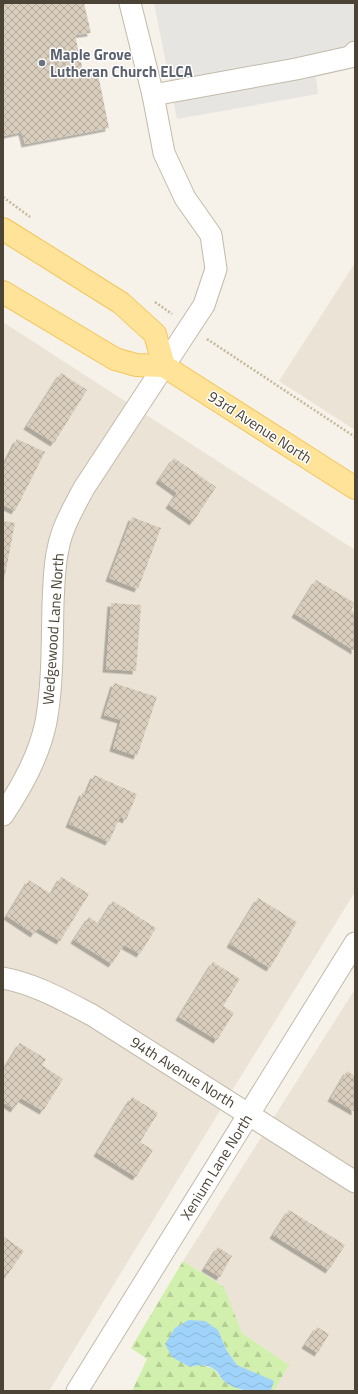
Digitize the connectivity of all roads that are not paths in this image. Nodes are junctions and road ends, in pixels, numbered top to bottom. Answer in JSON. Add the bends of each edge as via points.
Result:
{"nodes":[{"id":1,"x":130,"y":3,"type":"edge"},
{"id":2,"x":355,"y":52,"type":"edge"},
{"id":3,"x":153,"y":95,"type":"junction"},
{"id":4,"x":3,"y":229,"type":"edge"},
{"id":5,"x":3,"y":292,"type":"edge"},
{"id":6,"x":164,"y":366,"type":"junction"},
{"id":7,"x":355,"y":488,"type":"edge"},
{"id":8,"x":3,"y":815,"type":"edge"},
{"id":9,"x":355,"y":943,"type":"edge"},
{"id":10,"x":3,"y":978,"type":"edge"},
{"id":11,"x":248,"y":1114,"type":"junction"},
{"id":12,"x":355,"y":1182,"type":"edge"},
{"id":13,"x":77,"y":1391,"type":"edge"}],
"edges":[{"from":1,"to":3,"type":"street","name":"Wedgewood Lane North"},
{"from":2,"to":3,"type":"street","via":[[350,57],[296,69]]},
{"from":3,"to":6,"type":"street","name":"Wedgewood Lane North","via":[[164,153],[185,198],[211,235],[216,269],[204,305]]},
{"from":4,"to":6,"type":"main road","via":[[121,304],[155,334]]},
{"from":5,"to":6,"type":"main road","via":[[116,359],[136,365]]},
{"from":6,"to":7,"type":"main road","name":"93rd Avenue North"},
{"from":6,"to":8,"type":"street","name":"Wedgewood Lane North","via":[[84,488],[69,517],[58,548],[54,580],[46,721],[34,758]]},
{"from":9,"to":11,"type":"street","name":"Xenium Lane North"},
{"from":10,"to":11,"type":"street","name":"94th Avenue North","via":[[19,981],[56,996],[92,1015]]},
{"from":11,"to":12,"type":"street","name":"94th Avenue North"},
{"from":11,"to":13,"type":"street","name":"Xenium Lane North"}]}
